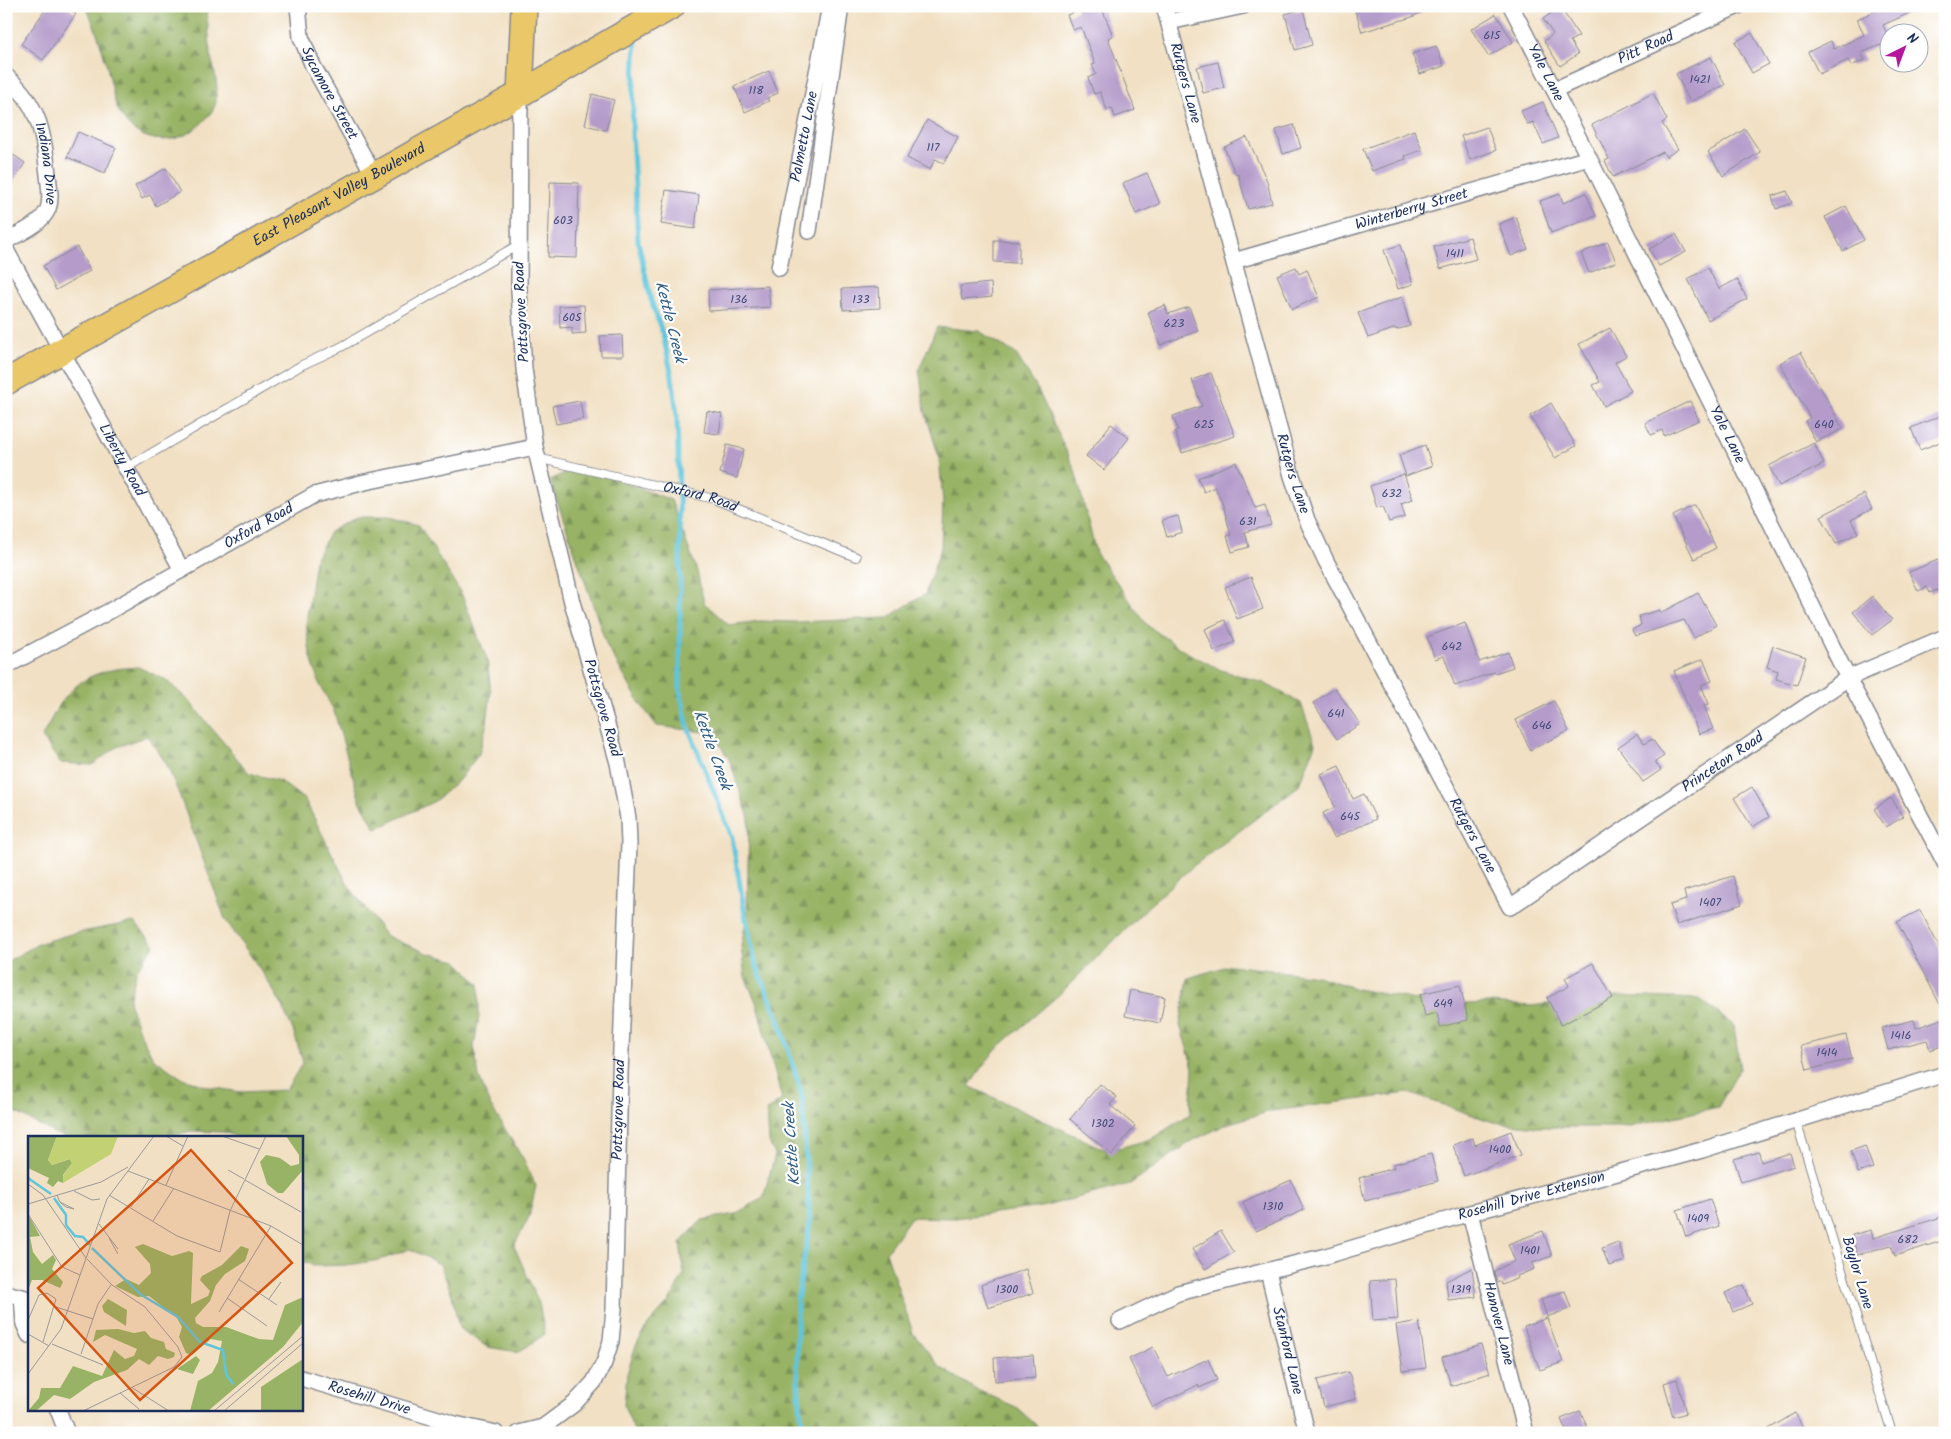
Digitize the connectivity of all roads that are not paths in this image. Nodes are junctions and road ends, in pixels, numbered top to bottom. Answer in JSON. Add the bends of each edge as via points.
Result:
{"nodes":[{"id":1,"x":298,"y":6,"type":"edge"},
{"id":2,"x":524,"y":6,"type":"edge"},
{"id":3,"x":672,"y":6,"type":"edge"},
{"id":4,"x":830,"y":6,"type":"edge"},
{"id":5,"x":841,"y":6,"type":"edge"},
{"id":6,"x":1164,"y":6,"type":"edge"},
{"id":7,"x":1243,"y":6,"type":"edge"},
{"id":8,"x":1510,"y":6,"type":"edge"},
{"id":9,"x":1738,"y":6,"type":"edge"},
{"id":10,"x":1169,"y":22,"type":"junction"},
{"id":11,"x":6,"y":76,"type":"edge"},
{"id":12,"x":1554,"y":90,"type":"junction"},
{"id":13,"x":520,"y":94,"type":"junction"},
{"id":14,"x":1589,"y":158,"type":"junction"},
{"id":15,"x":374,"y":175,"type":"junction"},
{"id":16,"x":809,"y":231,"type":"dead end"},
{"id":17,"x":6,"y":242,"type":"edge"},
{"id":18,"x":518,"y":245,"type":"junction"},
{"id":19,"x":6,"y":250,"type":"edge"},
{"id":20,"x":1234,"y":261,"type":"junction"},
{"id":21,"x":779,"y":268,"type":"dead end"},
{"id":22,"x":61,"y":351,"type":"junction"},
{"id":23,"x":6,"y":382,"type":"edge"},
{"id":24,"x":536,"y":452,"type":"junction"},
{"id":25,"x":126,"y":468,"type":"junction"},
{"id":26,"x":856,"y":557,"type":"dead end"},
{"id":27,"x":182,"y":570,"type":"junction"},
{"id":28,"x":1945,"y":637,"type":"edge"},
{"id":29,"x":6,"y":666,"type":"edge"},
{"id":30,"x":1848,"y":678,"type":"junction"},
{"id":31,"x":1945,"y":863,"type":"edge"},
{"id":32,"x":1510,"y":907,"type":"joint"},
{"id":33,"x":1945,"y":1074,"type":"edge"},
{"id":34,"x":1796,"y":1121,"type":"junction"},
{"id":35,"x":1470,"y":1213,"type":"junction"},
{"id":36,"x":1268,"y":1271,"type":"junction"},
{"id":37,"x":6,"y":1293,"type":"edge"},
{"id":38,"x":26,"y":1298,"type":"edge"},
{"id":39,"x":1120,"y":1321,"type":"dead end"},
{"id":40,"x":28,"y":1334,"type":"edge"},
{"id":41,"x":302,"y":1378,"type":"edge"},
{"id":42,"x":59,"y":1412,"type":"edge"},
{"id":43,"x":67,"y":1433,"type":"edge"},
{"id":44,"x":496,"y":1433,"type":"edge"},
{"id":45,"x":519,"y":1433,"type":"edge"},
{"id":46,"x":1306,"y":1433,"type":"edge"},
{"id":47,"x":1526,"y":1433,"type":"edge"},
{"id":48,"x":1892,"y":1433,"type":"edge"}],
"edges":[{"from":1,"to":15,"type":"street","name":"Sycamore Street","via":[[301,37],[313,66]]},
{"from":2,"to":13,"type":"main road","name":"Pottsgrove Road"},
{"from":3,"to":13,"type":"main road","name":"East Pleasant Valley Boulevard"},
{"from":4,"to":21,"type":"street","name":"Palmetto Lane"},
{"from":5,"to":16,"type":"street"},
{"from":6,"to":10,"type":"street","name":"Rutgers Lane"},
{"from":7,"to":10,"type":"street"},
{"from":8,"to":12,"type":"street","name":"Yale Lane"},
{"from":9,"to":12,"type":"street","name":"Pitt Road"},
{"from":10,"to":20,"type":"street","name":"Rutgers Lane"},
{"from":11,"to":17,"type":"street","name":"Indiana Drive","via":[[26,97],[41,126],[50,198],[47,210],[35,224]]},
{"from":12,"to":14,"type":"street","name":"Yale Lane"},
{"from":13,"to":15,"type":"main road","name":"East Pleasant Valley Boulevard"},
{"from":13,"to":18,"type":"street","name":"Pottsgrove Road"},
{"from":14,"to":20,"type":"street","name":"Winterberry Street"},
{"from":14,"to":30,"type":"street","name":"Yale Lane"},
{"from":15,"to":22,"type":"main road","name":"East Pleasant Valley Boulevard"},
{"from":18,"to":24,"type":"street","name":"Pottsgrove Road","via":[[524,368]]},
{"from":18,"to":25,"type":"lane","via":[[341,347],[302,365]]},
{"from":19,"to":22,"type":"street"},
{"from":20,"to":32,"type":"street","name":"Rutgers Lane","via":[[1292,476],[1307,520]]},
{"from":22,"to":23,"type":"main road","name":"East Pleasant Valley Boulevard"},
{"from":22,"to":25,"type":"street","name":"Liberty Road"},
{"from":24,"to":26,"type":"lane","name":"Oxford Road","via":[[714,499]]},
{"from":24,"to":27,"type":"street","name":"Oxford Road","via":[[365,482],[314,495]]},
{"from":24,"to":45,"type":"street","name":"Pottsgrove Road","via":[[572,602],[618,763],[628,818],[629,844],[611,1341],[594,1382],[574,1404],[543,1427]]},
{"from":25,"to":27,"type":"street","name":"Liberty Road"},
{"from":27,"to":29,"type":"street","name":"Oxford Road"},
{"from":28,"to":30,"type":"street","name":"Princeton Road"},
{"from":30,"to":31,"type":"street","name":"Yale Lane"},
{"from":30,"to":32,"type":"street","name":"Princeton Road"},
{"from":33,"to":34,"type":"street","name":"Rosehill Drive Extension"},
{"from":34,"to":35,"type":"street","name":"Rosehill Drive Extension"},
{"from":34,"to":48,"type":"lane","name":"Baylor Lane"},
{"from":35,"to":36,"type":"street","name":"Rosehill Drive Extension"},
{"from":35,"to":47,"type":"street","name":"Hanover Lane"},
{"from":36,"to":39,"type":"street","name":"Rosehill Drive Extension","via":[[1178,1293]]},
{"from":36,"to":46,"type":"street","name":"Stanford Lane"},
{"from":37,"to":38,"type":"street"},
{"from":38,"to":40,"type":"street","via":[[24,1324]]},
{"from":41,"to":44,"type":"street","name":"Rosehill Drive"},
{"from":42,"to":43,"type":"street"}]}
